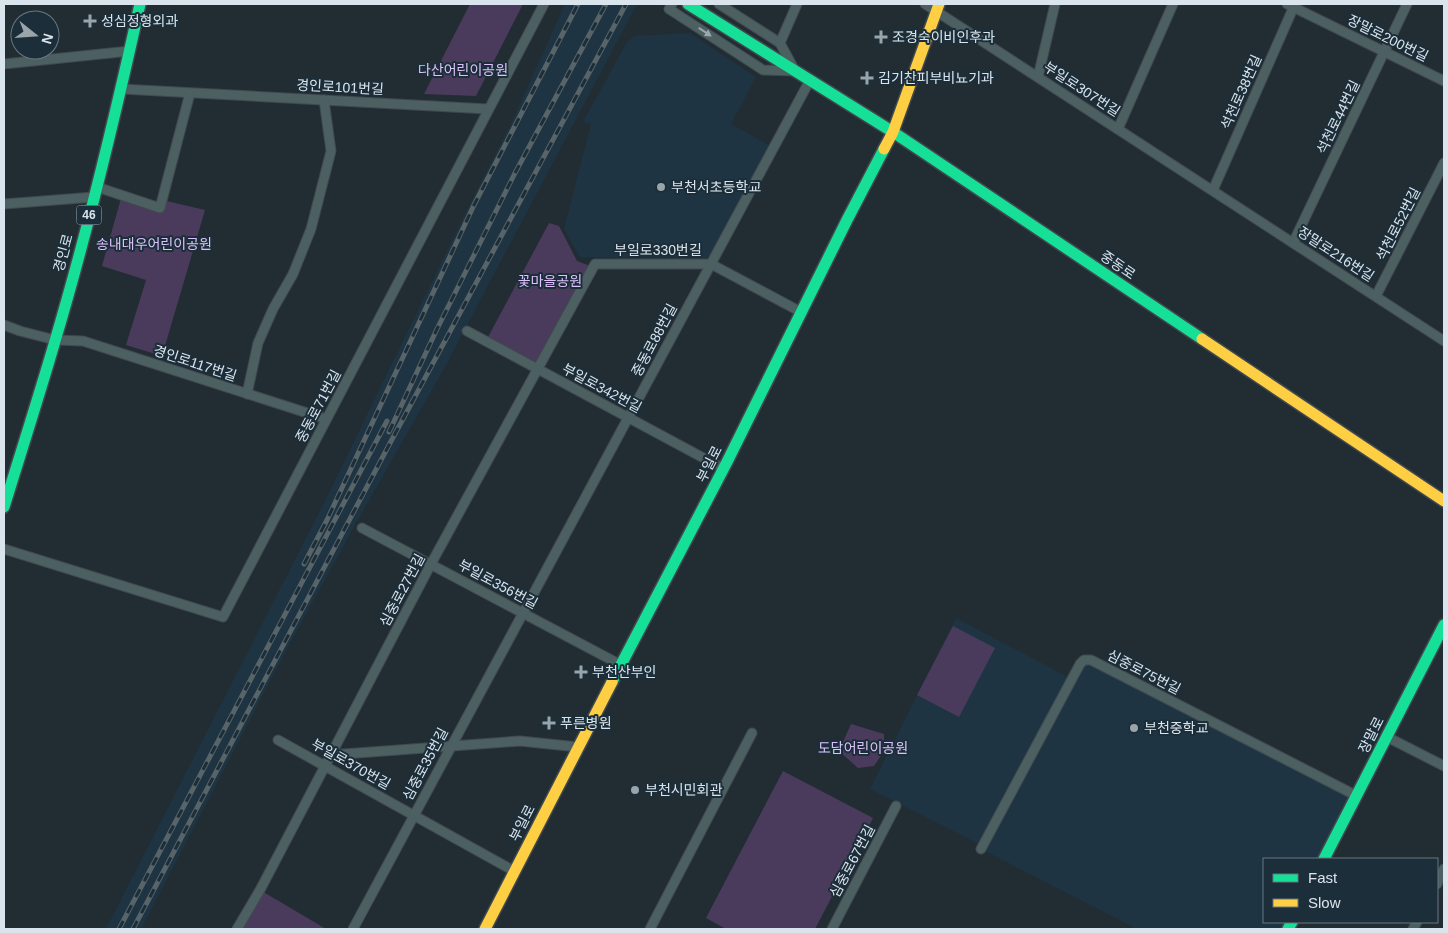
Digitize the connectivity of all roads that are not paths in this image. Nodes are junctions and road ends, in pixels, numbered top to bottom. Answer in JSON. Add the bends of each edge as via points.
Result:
{"nodes":[{"id":1,"x":140,"y":4,"type":"edge"},
{"id":2,"x":544,"y":4,"type":"edge"},
{"id":3,"x":672,"y":4,"type":"edge"},
{"id":4,"x":688,"y":4,"type":"edge"},
{"id":5,"x":719,"y":4,"type":"edge"},
{"id":6,"x":797,"y":4,"type":"edge"},
{"id":7,"x":925,"y":4,"type":"edge"},
{"id":8,"x":1055,"y":4,"type":"edge"},
{"id":9,"x":1173,"y":4,"type":"edge"},
{"id":10,"x":1408,"y":4,"type":"edge"},
{"id":11,"x":1292,"y":5,"type":"edge"},
{"id":12,"x":938,"y":8,"type":"edge"},
{"id":13,"x":780,"y":43,"type":"junction"},
{"id":14,"x":130,"y":50,"type":"junction"},
{"id":15,"x":1385,"y":52,"type":"junction"},
{"id":16,"x":4,"y":64,"type":"edge"},
{"id":17,"x":795,"y":71,"type":"junction"},
{"id":18,"x":1038,"y":77,"type":"junction"},
{"id":19,"x":810,"y":80,"type":"junction"},
{"id":20,"x":1444,"y":81,"type":"edge"},
{"id":21,"x":122,"y":89,"type":"junction"},
{"id":22,"x":190,"y":93,"type":"junction"},
{"id":23,"x":324,"y":100,"type":"junction"},
{"id":24,"x":488,"y":109,"type":"junction"},
{"id":25,"x":1118,"y":129,"type":"junction"},
{"id":26,"x":893,"y":132,"type":"junction"},
{"id":27,"x":1444,"y":164,"type":"edge"},
{"id":28,"x":1212,"y":190,"type":"junction"},
{"id":29,"x":95,"y":192,"type":"junction"},
{"id":30,"x":4,"y":204,"type":"edge"},
{"id":31,"x":1293,"y":243,"type":"junction"},
{"id":32,"x":711,"y":264,"type":"junction"},
{"id":33,"x":594,"y":265,"type":"joint"},
{"id":34,"x":1376,"y":296,"type":"junction"},
{"id":35,"x":801,"y":312,"type":"junction"},
{"id":36,"x":4,"y":325,"type":"edge"},
{"id":37,"x":467,"y":332,"type":"dead end"},
{"id":38,"x":55,"y":340,"type":"junction"},
{"id":39,"x":1444,"y":341,"type":"edge"},
{"id":40,"x":537,"y":369,"type":"junction"},
{"id":41,"x":247,"y":394,"type":"junction"},
{"id":42,"x":628,"y":417,"type":"junction"},
{"id":43,"x":326,"y":419,"type":"junction"},
{"id":44,"x":724,"y":469,"type":"junction"},
{"id":45,"x":1444,"y":501,"type":"edge"},
{"id":46,"x":4,"y":508,"type":"edge"},
{"id":47,"x":362,"y":528,"type":"dead end"},
{"id":48,"x":4,"y":549,"type":"edge"},
{"id":49,"x":431,"y":564,"type":"junction"},
{"id":50,"x":522,"y":612,"type":"junction"},
{"id":51,"x":1444,"y":625,"type":"edge"},
{"id":52,"x":621,"y":665,"type":"junction"},
{"id":53,"x":752,"y":732,"type":"dead end"},
{"id":54,"x":1387,"y":737,"type":"junction"},
{"id":55,"x":278,"y":740,"type":"dead end"},
{"id":56,"x":450,"y":747,"type":"junction"},
{"id":57,"x":578,"y":747,"type":"junction"},
{"id":58,"x":330,"y":755,"type":"junction"},
{"id":59,"x":324,"y":765,"type":"junction"},
{"id":60,"x":1444,"y":766,"type":"edge"},
{"id":61,"x":1357,"y":796,"type":"junction"},
{"id":62,"x":896,"y":806,"type":"dead end"},
{"id":63,"x":413,"y":815,"type":"junction"},
{"id":64,"x":981,"y":849,"type":"dead end"},
{"id":65,"x":1325,"y":858,"type":"edge"},
{"id":66,"x":1444,"y":869,"type":"edge"},
{"id":67,"x":514,"y":871,"type":"junction"},
{"id":68,"x":1438,"y":882,"type":"edge"},
{"id":69,"x":237,"y":929,"type":"edge"},
{"id":70,"x":352,"y":929,"type":"edge"},
{"id":71,"x":485,"y":929,"type":"edge"},
{"id":72,"x":650,"y":929,"type":"edge"},
{"id":73,"x":832,"y":929,"type":"edge"}],
"edges":[{"from":1,"to":14,"type":"street","name":"경인로","number":"46"},
{"from":2,"to":24,"type":"street","name":"중동로71번길"},
{"from":3,"to":17,"type":"street","one_way":true,"via":[[669,9],[763,70]]},
{"from":4,"to":17,"type":"street","name":"중동로"},
{"from":5,"to":13,"type":"street"},
{"from":6,"to":13,"type":"street"},
{"from":7,"to":12,"type":"street","name":"부일로307번길"},
{"from":8,"to":18,"type":"street"},
{"from":9,"to":25,"type":"street"},
{"from":10,"to":15,"type":"street","name":"석천로44번길"},
{"from":11,"to":15,"type":"street","name":"장말로200번길"},
{"from":11,"to":28,"type":"street","name":"석천로38번길"},
{"from":12,"to":18,"type":"street","name":"부일로307번길"},
{"from":12,"to":26,"type":"street","name":"부일로"},
{"from":13,"to":17,"type":"street"},
{"from":14,"to":16,"type":"street"},
{"from":14,"to":21,"type":"street","name":"경인로","number":"46"},
{"from":15,"to":20,"type":"street","name":"장말로200번길"},
{"from":15,"to":31,"type":"street","name":"석천로44번길"},
{"from":17,"to":19,"type":"street","name":"중동로"},
{"from":18,"to":25,"type":"street","name":"부일로307번길"},
{"from":19,"to":26,"type":"street","name":"중동로"},
{"from":19,"to":32,"type":"street","name":"중동로88번길"},
{"from":21,"to":22,"type":"street","name":"경인로101번길"},
{"from":21,"to":29,"type":"street","name":"경인로","number":"46"},
{"from":22,"to":23,"type":"street","name":"경인로101번길"},
{"from":22,"to":29,"type":"street","via":[[160,208]]},
{"from":23,"to":24,"type":"street","name":"경인로101번길"},
{"from":23,"to":41,"type":"street","via":[[331,151],[311,229],[293,274],[258,343]]},
{"from":24,"to":43,"type":"street","name":"중동로71번길"},
{"from":25,"to":28,"type":"street","name":"부일로307번길"},
{"from":26,"to":35,"type":"street","name":"부일로"},
{"from":26,"to":45,"type":"street","name":"중동로"},
{"from":27,"to":34,"type":"street","name":"석천로52번길"},
{"from":28,"to":31,"type":"street","name":"장말로216번길"},
{"from":29,"to":30,"type":"street"},
{"from":29,"to":38,"type":"street","name":"경인로","number":"46"},
{"from":31,"to":34,"type":"street","name":"장말로216번길"},
{"from":32,"to":33,"type":"street","name":"부일로330번길"},
{"from":32,"to":35,"type":"street","name":"부일로330번길"},
{"from":32,"to":42,"type":"street","name":"중동로88번길"},
{"from":33,"to":40,"type":"street","name":"심중로27번길"},
{"from":34,"to":39,"type":"street","name":"장말로216번길"},
{"from":35,"to":44,"type":"street","name":"부일로"},
{"from":36,"to":38,"type":"street","name":"경인로117번길"},
{"from":37,"to":40,"type":"street","name":"부일로342번길"},
{"from":38,"to":41,"type":"street","name":"경인로117번길","via":[[83,341]]},
{"from":38,"to":46,"type":"street","name":"경인로","number":"46"},
{"from":40,"to":42,"type":"street","name":"부일로342번길"},
{"from":40,"to":49,"type":"street","name":"심중로27번길"},
{"from":41,"to":43,"type":"street","name":"경인로117번길"},
{"from":42,"to":44,"type":"street","name":"부일로342번길"},
{"from":42,"to":50,"type":"street","name":"중동로88번길"},
{"from":43,"to":48,"type":"street","name":"중동로71번길","via":[[223,617]]},
{"from":44,"to":52,"type":"street","name":"부일로"},
{"from":47,"to":49,"type":"street","name":"부일로356번길"},
{"from":49,"to":50,"type":"street","name":"부일로356번길"},
{"from":49,"to":58,"type":"street","name":"심중로27번길"},
{"from":50,"to":52,"type":"street","name":"부일로356번길"},
{"from":50,"to":56,"type":"street","name":"심중로35번길"},
{"from":51,"to":54,"type":"street","name":"장말로"},
{"from":52,"to":57,"type":"street","name":"부일로"},
{"from":53,"to":72,"type":"street"},
{"from":54,"to":60,"type":"street"},
{"from":54,"to":61,"type":"street","name":"장말로"},
{"from":55,"to":59,"type":"street","name":"부일로370번길"},
{"from":56,"to":57,"type":"street","via":[[520,742]]},
{"from":56,"to":58,"type":"street"},
{"from":56,"to":63,"type":"street","name":"심중로35번길"},
{"from":57,"to":67,"type":"street","name":"부일로"},
{"from":58,"to":59,"type":"street","name":"심중로27번길"},
{"from":59,"to":63,"type":"street","name":"부일로370번길"},
{"from":59,"to":69,"type":"street","name":"심중로27번길"},
{"from":61,"to":64,"type":"street","name":"심중로75번길","via":[[1091,660],[1084,660]]},
{"from":61,"to":65,"type":"street","name":"장말로"},
{"from":62,"to":73,"type":"street","name":"심중로67번길"},
{"from":63,"to":67,"type":"street","name":"부일로370번길"},
{"from":63,"to":70,"type":"street","name":"심중로35번길"},
{"from":66,"to":68,"type":"street"},
{"from":67,"to":71,"type":"street","name":"부일로"}]}
